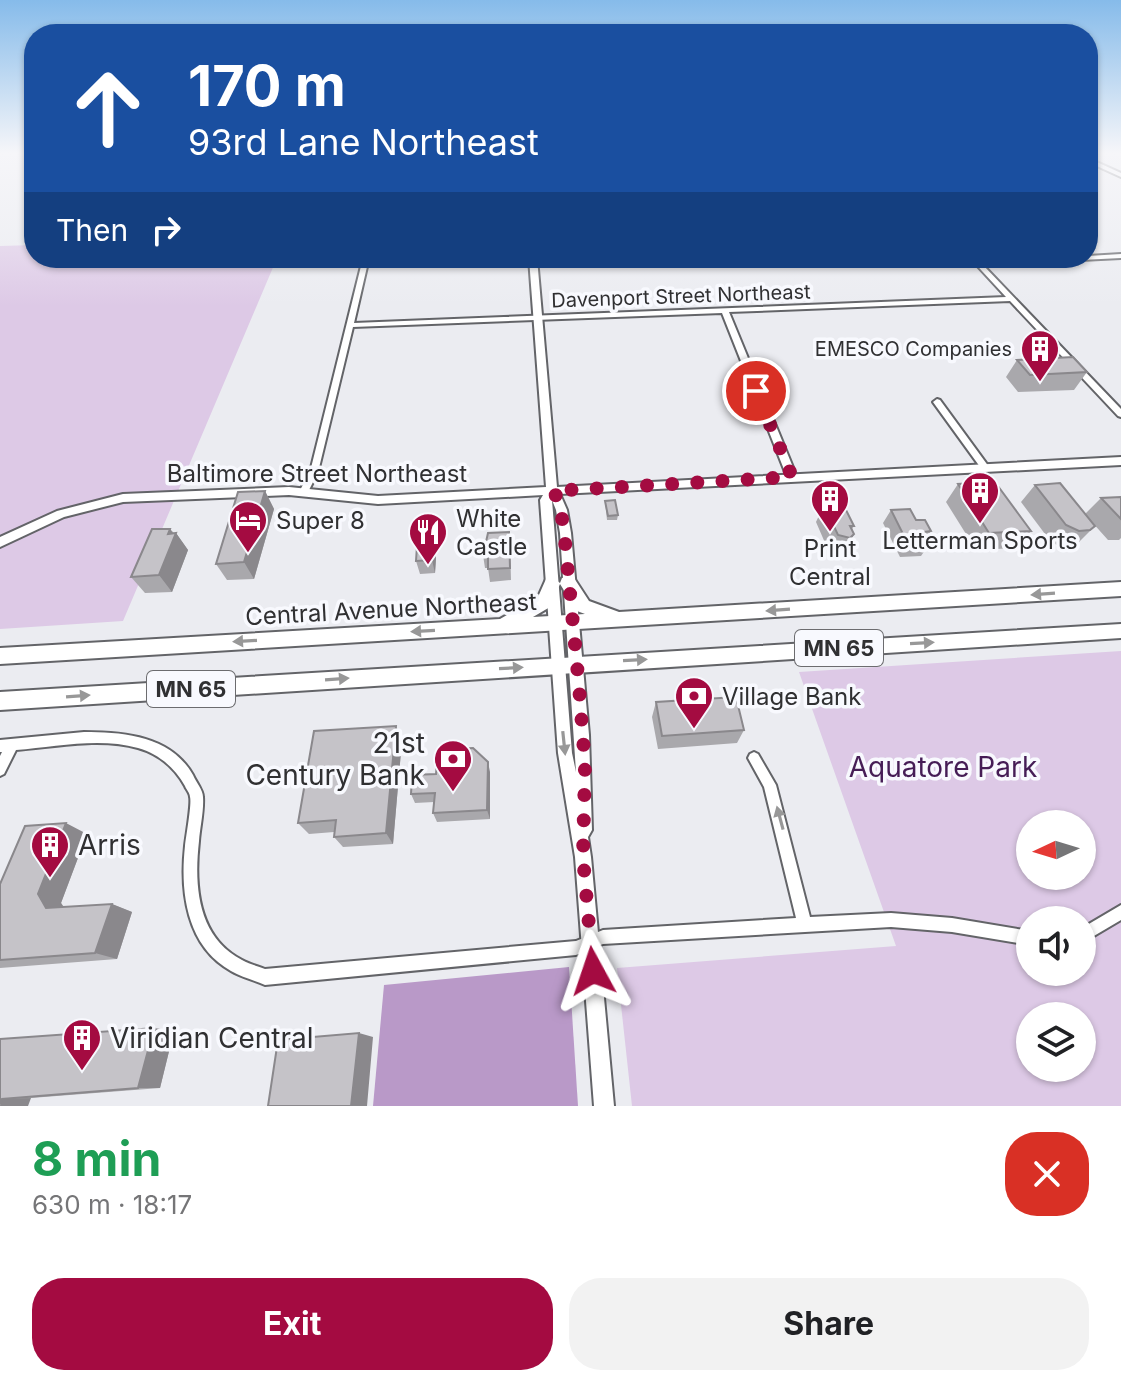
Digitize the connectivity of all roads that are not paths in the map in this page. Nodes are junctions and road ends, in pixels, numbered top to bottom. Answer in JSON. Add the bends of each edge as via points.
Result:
{"nodes":[{"id":1,"x":1121,"y":256,"type":"edge"},
{"id":2,"x":1098,"y":257,"type":"edge"},
{"id":3,"x":364,"y":268,"type":"edge"},
{"id":4,"x":534,"y":268,"type":"edge"},
{"id":5,"x":983,"y":268,"type":"edge"},
{"id":6,"x":1013,"y":299,"type":"junction"},
{"id":7,"x":725,"y":311,"type":"junction"},
{"id":8,"x":538,"y":317,"type":"junction"},
{"id":9,"x":351,"y":325,"type":"junction"},
{"id":10,"x":937,"y":402,"type":"dead end"},
{"id":11,"x":1121,"y":414,"type":"edge"},
{"id":12,"x":1121,"y":461,"type":"edge"},
{"id":13,"x":986,"y":469,"type":"junction"},
{"id":14,"x":792,"y":477,"type":"junction"},
{"id":15,"x":552,"y":491,"type":"junction"},
{"id":16,"x":304,"y":492,"type":"junction"},
{"id":17,"x":0,"y":542,"type":"edge"},
{"id":18,"x":560,"y":583,"type":"junction"},
{"id":19,"x":1121,"y":589,"type":"edge"},
{"id":20,"x":633,"y":619,"type":"junction"},
{"id":21,"x":573,"y":623,"type":"junction"},
{"id":22,"x":554,"y":624,"type":"junction"},
{"id":23,"x":496,"y":627,"type":"junction"},
{"id":24,"x":1121,"y":631,"type":"edge"},
{"id":25,"x":0,"y":656,"type":"edge"},
{"id":26,"x":577,"y":664,"type":"junction"},
{"id":27,"x":557,"y":665,"type":"junction"},
{"id":28,"x":0,"y":701,"type":"edge"},
{"id":29,"x":6,"y":746,"type":"edge"},
{"id":30,"x":754,"y":758,"type":"dead end"},
{"id":31,"x":0,"y":770,"type":"edge"},
{"id":32,"x":583,"y":857,"type":"junction"},
{"id":33,"x":1121,"y":912,"type":"edge"},
{"id":34,"x":805,"y":925,"type":"junction"},
{"id":35,"x":1096,"y":927,"type":"edge"},
{"id":36,"x":1016,"y":936,"type":"edge"},
{"id":37,"x":590,"y":940,"type":"junction"},
{"id":38,"x":604,"y":1106,"type":"edge"}],
"edges":[{"from":1,"to":2,"type":"street"},
{"from":3,"to":9,"type":"street"},
{"from":4,"to":8,"type":"street"},
{"from":5,"to":6,"type":"street"},
{"from":6,"to":7,"type":"street","name":"Davenport Street Northeast"},
{"from":6,"to":11,"type":"street"},
{"from":7,"to":8,"type":"street","name":"Davenport Street Northeast"},
{"from":7,"to":14,"type":"street"},
{"from":8,"to":9,"type":"street","name":"Davenport Street Northeast"},
{"from":8,"to":15,"type":"street"},
{"from":9,"to":16,"type":"street","via":[[314,472]]},
{"from":10,"to":13,"type":"street"},
{"from":12,"to":13,"type":"street","name":"Baltimore Street Northeast"},
{"from":13,"to":14,"type":"street","name":"Baltimore Street Northeast"},
{"from":14,"to":15,"type":"street","name":"Baltimore Street Northeast"},
{"from":15,"to":16,"type":"street","name":"Baltimore Street Northeast","via":[[378,500]]},
{"from":15,"to":18,"type":"street","via":[[546,500]]},
{"from":16,"to":17,"type":"street","name":"Baltimore Street Northeast","via":[[108,501],[53,517]]},
{"from":18,"to":20,"type":"highway","via":[[583,606]]},
{"from":18,"to":21,"type":"street"},
{"from":18,"to":22,"type":"street"},
{"from":18,"to":23,"type":"highway","via":[[544,602]]},
{"from":19,"to":20,"type":"highway","name":"Central Avenue Northeast","number":"MN 65","one_way":true},
{"from":20,"to":21,"type":"highway","name":"Central Avenue Northeast","number":"MN 65"},
{"from":21,"to":22,"type":"highway","name":"Central Avenue Northeast","number":"MN 65"},
{"from":21,"to":26,"type":"street"},
{"from":22,"to":23,"type":"highway","name":"Central Avenue Northeast","number":"MN 65"},
{"from":22,"to":27,"type":"street"},
{"from":23,"to":25,"type":"highway","name":"Central Avenue Northeast","number":"MN 65","one_way":true},
{"from":26,"to":24,"type":"highway","number":"MN 65","one_way":true},
{"from":26,"to":27,"type":"highway","number":"MN 65"},
{"from":26,"to":32,"type":"street","via":[[585,765]]},
{"from":28,"to":27,"type":"highway","number":"MN 65","one_way":true},
{"from":27,"to":32,"type":"street","one_way":true},
{"from":29,"to":31,"type":"street"},
{"from":29,"to":37,"type":"street","via":[[117,737],[167,754],[197,796],[189,875],[192,906],[204,939],[251,973],[265,977],[576,948]]},
{"from":34,"to":30,"type":"street","one_way":true,"via":[[770,785]]},
{"from":32,"to":37,"type":"street"},
{"from":33,"to":35,"type":"street"},
{"from":34,"to":36,"type":"street","via":[[891,920]]},
{"from":34,"to":37,"type":"street"},
{"from":37,"to":38,"type":"street"}]}
